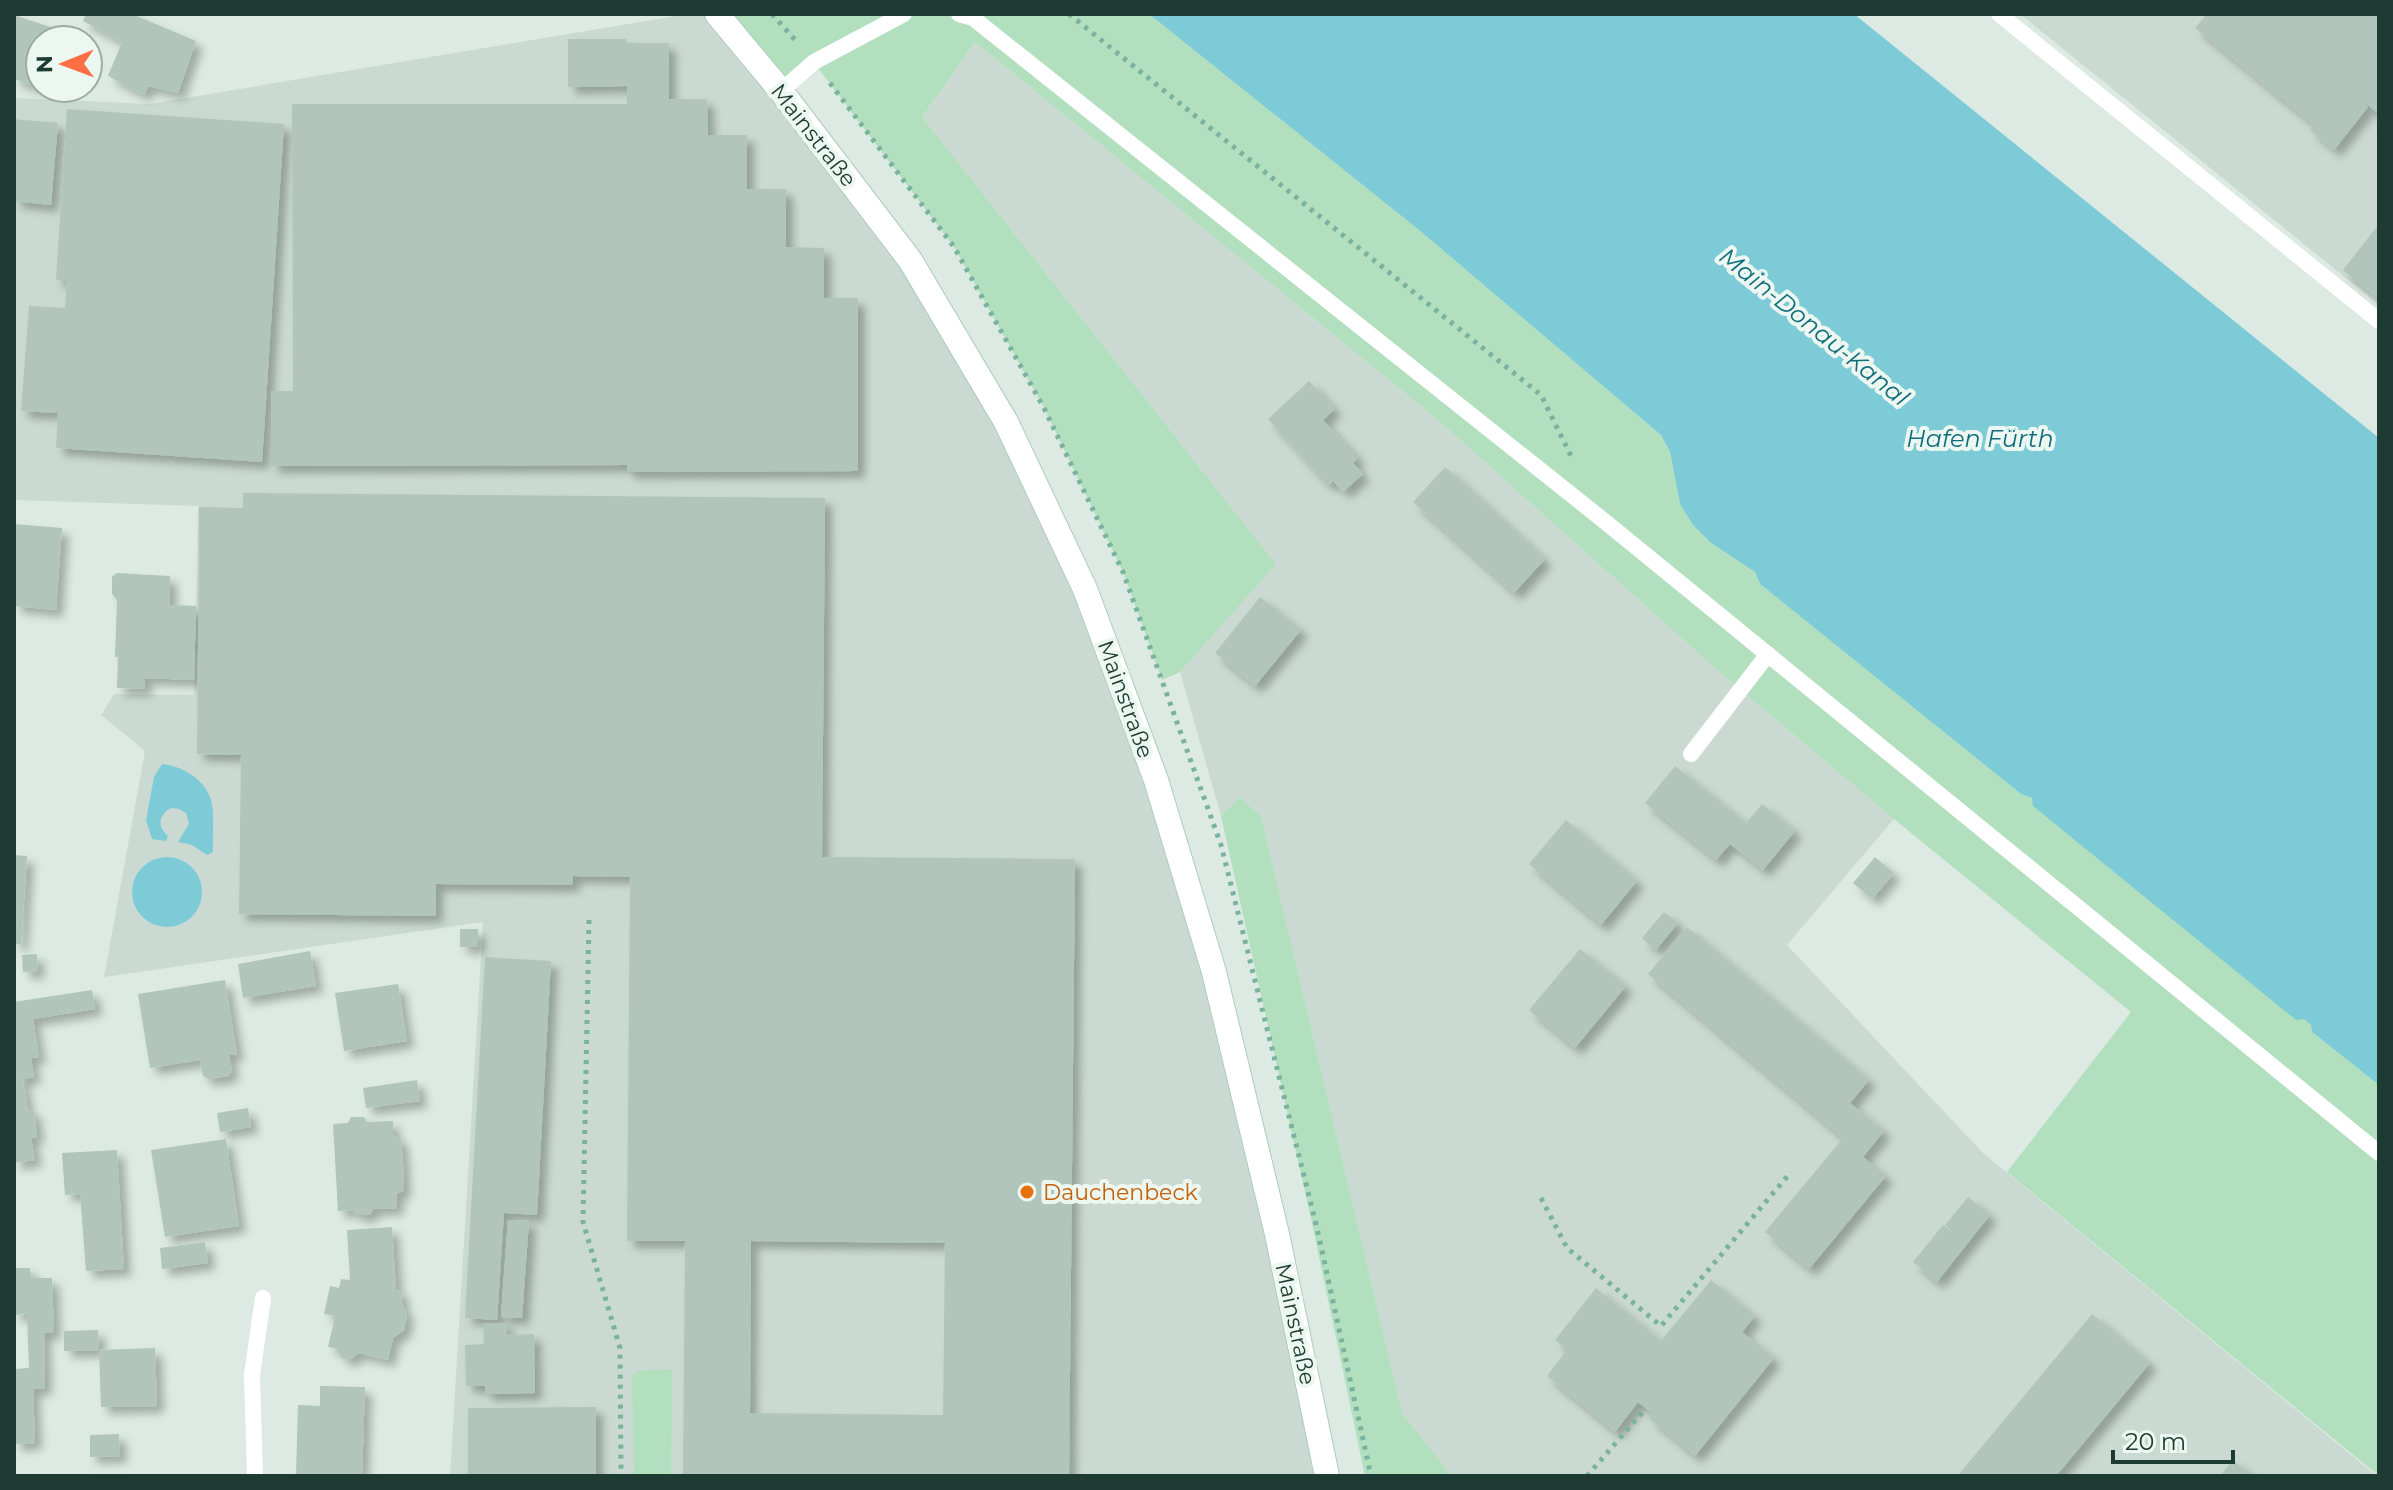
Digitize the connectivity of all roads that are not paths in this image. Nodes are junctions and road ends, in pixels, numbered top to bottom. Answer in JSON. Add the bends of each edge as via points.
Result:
{"nodes":[{"id":1,"x":717,"y":14,"type":"edge"},
{"id":2,"x":904,"y":14,"type":"edge"},
{"id":3,"x":959,"y":14,"type":"edge"},
{"id":4,"x":1999,"y":14,"type":"edge"},
{"id":5,"x":781,"y":91,"type":"junction"},
{"id":6,"x":2379,"y":321,"type":"edge"},
{"id":7,"x":1768,"y":654,"type":"junction"},
{"id":8,"x":1691,"y":754,"type":"dead end"},
{"id":9,"x":2379,"y":1153,"type":"edge"},
{"id":10,"x":263,"y":1298,"type":"dead end"},
{"id":11,"x":255,"y":1476,"type":"edge"},
{"id":12,"x":1327,"y":1476,"type":"edge"}],
"edges":[{"from":1,"to":5,"type":"main road","name":"Mainstraße"},
{"from":2,"to":5,"type":"lane","via":[[814,62]]},
{"from":3,"to":7,"type":"lane","via":[[973,18]]},
{"from":4,"to":6,"type":"lane"},
{"from":5,"to":12,"type":"main road","name":"Mainstraße","via":[[910,260],[1006,422],[1085,589],[1156,780],[1214,972],[1280,1248]]},
{"from":7,"to":8,"type":"lane"},
{"from":7,"to":9,"type":"lane"},
{"from":10,"to":11,"type":"lane","via":[[252,1375]]}]}
